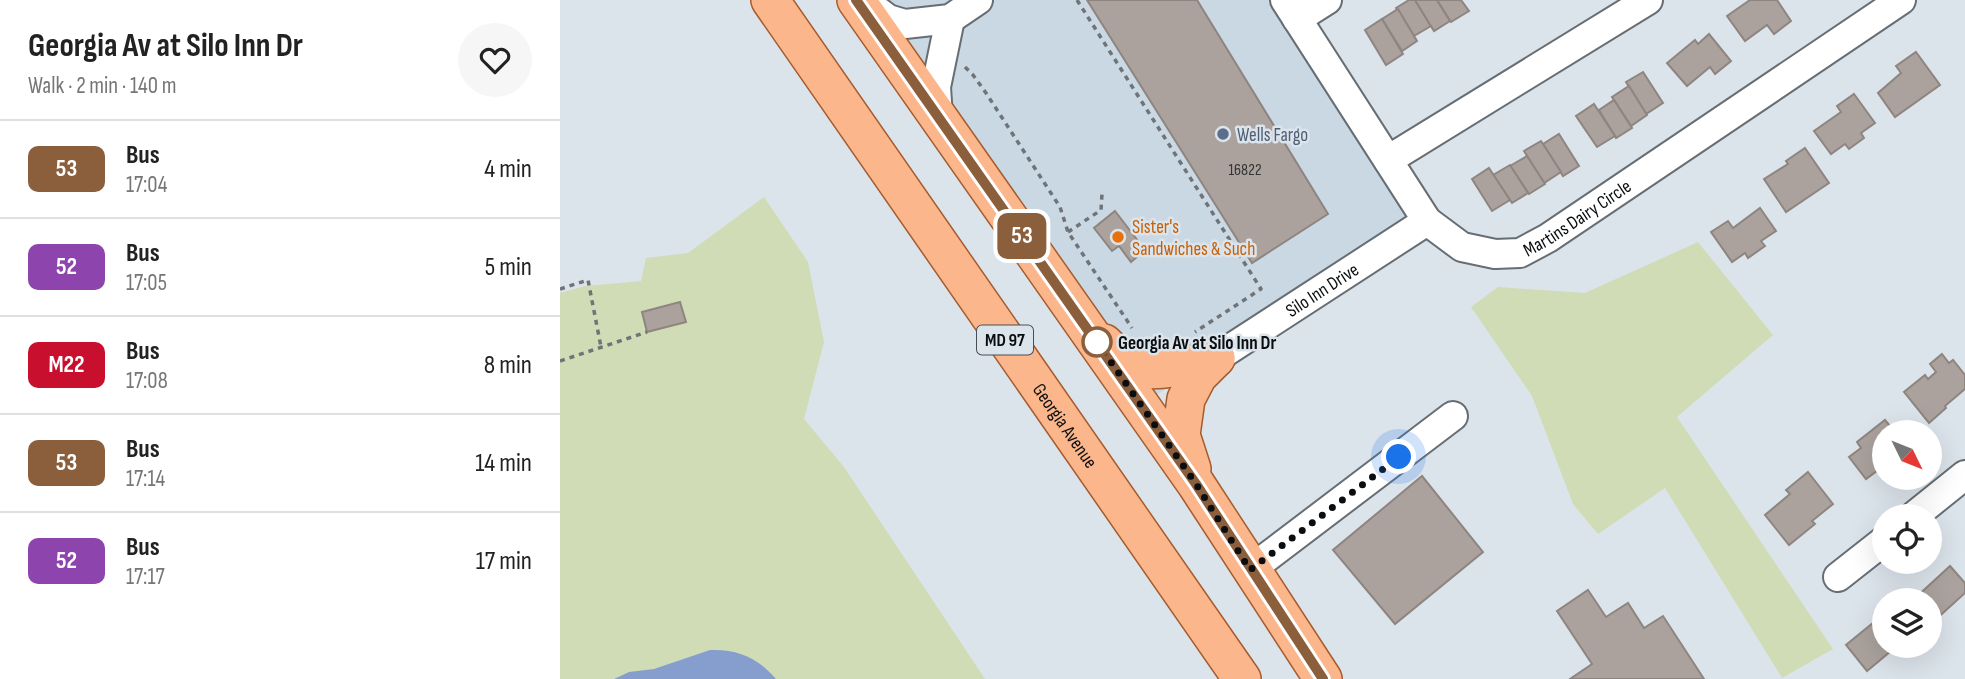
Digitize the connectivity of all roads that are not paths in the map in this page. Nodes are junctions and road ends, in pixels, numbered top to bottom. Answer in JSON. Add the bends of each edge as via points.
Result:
{"nodes":[{"id":1,"x":770,"y":0,"type":"edge"},
{"id":2,"x":856,"y":0,"type":"edge"},
{"id":3,"x":863,"y":0,"type":"edge"},
{"id":4,"x":1326,"y":0,"type":"edge"},
{"id":5,"x":1648,"y":0,"type":"edge"},
{"id":6,"x":1901,"y":0,"type":"edge"},
{"id":7,"x":960,"y":8,"type":"edge"},
{"id":8,"x":1291,"y":9,"type":"edge"},
{"id":9,"x":938,"y":117,"type":"junction"},
{"id":10,"x":1388,"y":160,"type":"junction"},
{"id":11,"x":1427,"y":221,"type":"junction"},
{"id":12,"x":1084,"y":324,"type":"junction"},
{"id":13,"x":1216,"y":358,"type":"junction"},
{"id":14,"x":1453,"y":416,"type":"dead end"},
{"id":15,"x":1965,"y":475,"type":"edge"},
{"id":16,"x":1196,"y":484,"type":"junction"},
{"id":17,"x":1929,"y":504,"type":"edge"},
{"id":18,"x":1872,"y":550,"type":"edge"},
{"id":19,"x":1250,"y":570,"type":"junction"},
{"id":20,"x":1838,"y":577,"type":"dead end"},
{"id":21,"x":1242,"y":679,"type":"edge"},
{"id":22,"x":1323,"y":679,"type":"edge"}],
"edges":[{"from":1,"to":21,"type":"main road","name":"Georgia Avenue","number":"MD 97"},
{"from":2,"to":9,"type":"main road"},
{"from":3,"to":7,"type":"street","via":[[888,19],[905,24]]},
{"from":4,"to":8,"type":"street"},
{"from":5,"to":10,"type":"street"},
{"from":6,"to":11,"type":"street","name":"Martins Dairy Circle","via":[[1520,253],[1495,254],[1461,247]]},
{"from":7,"to":9,"type":"street","via":[[936,87]]},
{"from":8,"to":10,"type":"street","name":"Martins Dairy Circle"},
{"from":9,"to":12,"type":"main road"},
{"from":10,"to":11,"type":"street","name":"Martins Dairy Circle"},
{"from":11,"to":13,"type":"street","name":"Silo Inn Drive"},
{"from":12,"to":13,"type":"main road","via":[[1115,354],[1140,368],[1184,366]]},
{"from":12,"to":16,"type":"main road"},
{"from":13,"to":16,"type":"main road","via":[[1198,376],[1186,399],[1181,435]]},
{"from":14,"to":19,"type":"street"},
{"from":15,"to":17,"type":"street"},
{"from":16,"to":19,"type":"main road"},
{"from":18,"to":20,"type":"street"},
{"from":19,"to":22,"type":"main road"}]}
